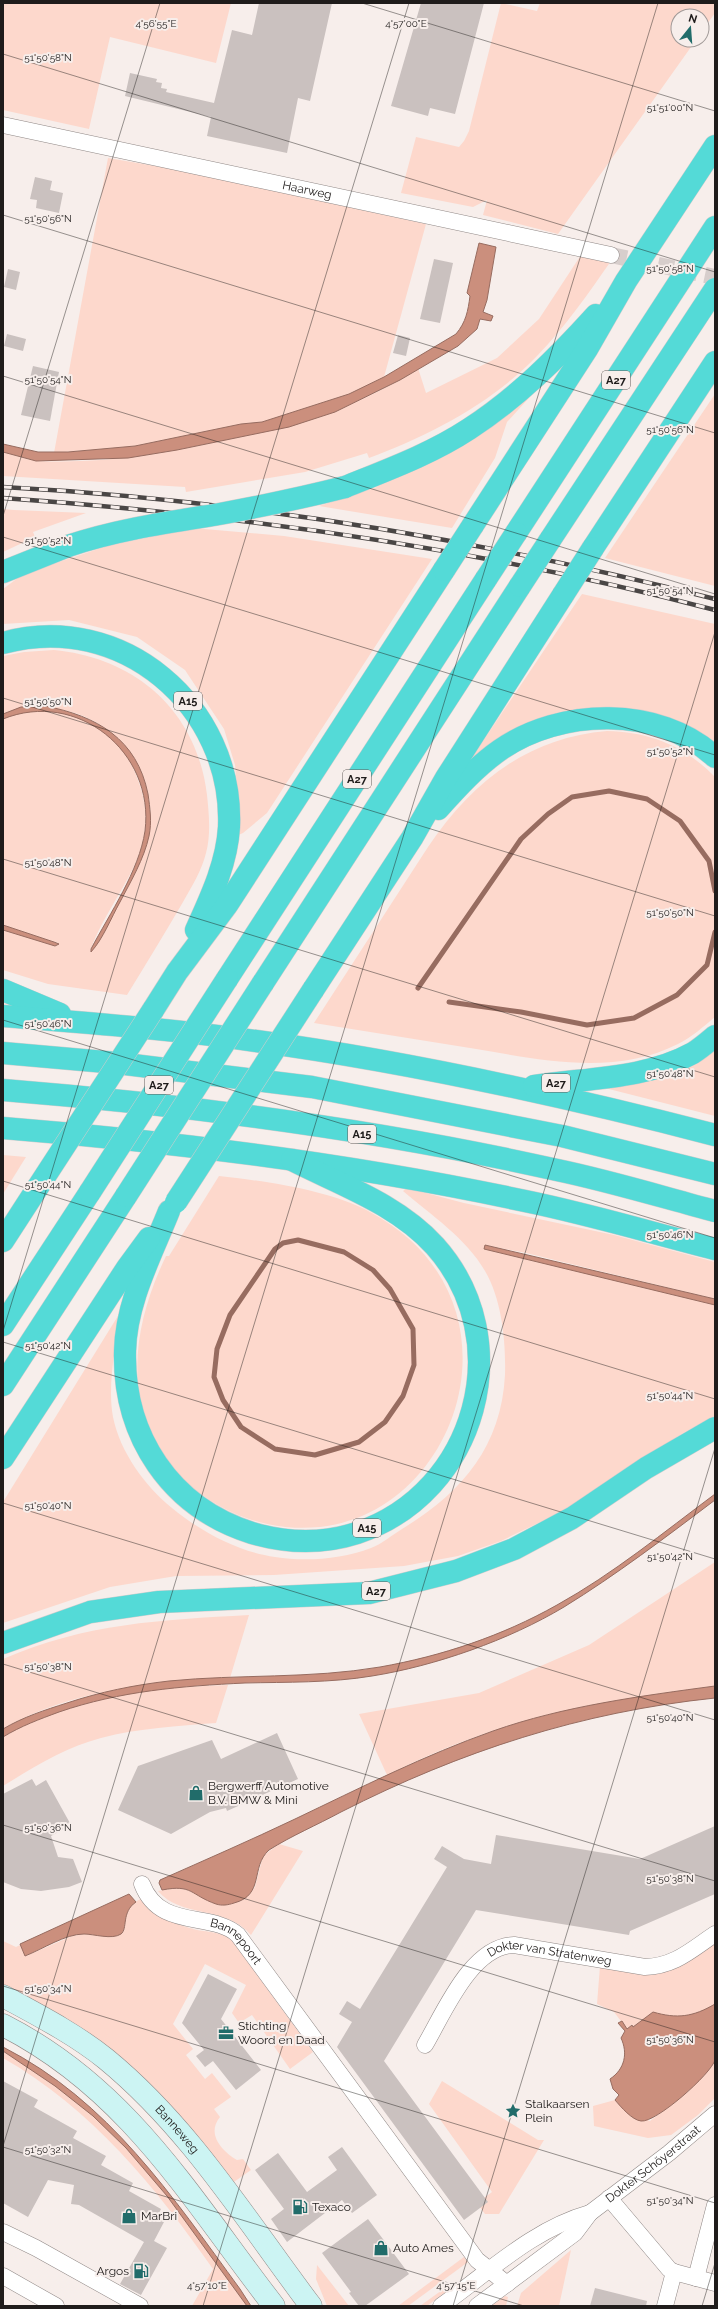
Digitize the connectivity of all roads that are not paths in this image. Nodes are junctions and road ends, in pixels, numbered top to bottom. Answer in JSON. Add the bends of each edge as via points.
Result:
{"nodes":[{"id":1,"x":3,"y":125,"type":"edge"},
{"id":2,"x":715,"y":146,"type":"edge"},
{"id":3,"x":715,"y":227,"type":"edge"},
{"id":4,"x":611,"y":255,"type":"tunnel mouth"},
{"id":5,"x":626,"y":281,"type":"junction"},
{"id":6,"x":715,"y":289,"type":"edge"},
{"id":7,"x":715,"y":362,"type":"edge"},
{"id":8,"x":3,"y":572,"type":"edge"},
{"id":9,"x":3,"y":643,"type":"edge"},
{"id":10,"x":715,"y":757,"type":"edge"},
{"id":11,"x":412,"y":838,"type":"junction"},
{"id":12,"x":177,"y":972,"type":"junction"},
{"id":13,"x":3,"y":990,"type":"edge"},
{"id":14,"x":3,"y":1016,"type":"edge"},
{"id":15,"x":80,"y":1022,"type":"junction"},
{"id":16,"x":715,"y":1036,"type":"edge"},
{"id":17,"x":3,"y":1053,"type":"edge"},
{"id":18,"x":523,"y":1087,"type":"junction"},
{"id":19,"x":3,"y":1090,"type":"edge"},
{"id":20,"x":3,"y":1128,"type":"edge"},
{"id":21,"x":715,"y":1135,"type":"edge"},
{"id":22,"x":292,"y":1160,"type":"junction"},
{"id":23,"x":715,"y":1174,"type":"edge"},
{"id":24,"x":172,"y":1206,"type":"junction"},
{"id":25,"x":715,"y":1211,"type":"edge"},
{"id":26,"x":3,"y":1241,"type":"edge"},
{"id":27,"x":715,"y":1249,"type":"edge"},
{"id":28,"x":3,"y":1325,"type":"edge"},
{"id":29,"x":3,"y":1385,"type":"edge"},
{"id":30,"x":715,"y":1428,"type":"edge"},
{"id":31,"x":3,"y":1458,"type":"edge"},
{"id":32,"x":3,"y":1643,"type":"edge"},
{"id":33,"x":142,"y":1884,"type":"dead end"},
{"id":34,"x":715,"y":1934,"type":"edge"},
{"id":35,"x":3,"y":1996,"type":"edge"},
{"id":36,"x":3,"y":2025,"type":"edge"},
{"id":37,"x":425,"y":2045,"type":"dead end"},
{"id":38,"x":715,"y":2114,"type":"edge"},
{"id":39,"x":609,"y":2198,"type":"junction"},
{"id":40,"x":715,"y":2205,"type":"edge"},
{"id":41,"x":590,"y":2213,"type":"junction"},
{"id":42,"x":3,"y":2232,"type":"edge"},
{"id":43,"x":489,"y":2270,"type":"junction"},
{"id":44,"x":674,"y":2272,"type":"junction"},
{"id":45,"x":3,"y":2276,"type":"edge"},
{"id":46,"x":696,"y":2278,"type":"junction"},
{"id":47,"x":715,"y":2283,"type":"edge"},
{"id":48,"x":507,"y":2284,"type":"junction"},
{"id":49,"x":56,"y":2306,"type":"edge"},
{"id":50,"x":140,"y":2306,"type":"edge"},
{"id":51,"x":274,"y":2306,"type":"edge"},
{"id":52,"x":311,"y":2306,"type":"edge"},
{"id":53,"x":441,"y":2306,"type":"edge"},
{"id":54,"x":477,"y":2306,"type":"edge"},
{"id":55,"x":665,"y":2306,"type":"edge"}],
"edges":[{"from":1,"to":4,"type":"street","name":"Haarweg"},
{"from":2,"to":5,"type":"highway"},
{"from":3,"to":28,"type":"highway","number":"A27","bridge":true},
{"from":5,"to":8,"type":"highway","bridge":true,"via":[[551,363],[518,392],[469,429],[422,455],[345,487],[261,506],[100,536]]},
{"from":5,"to":12,"type":"highway","bridge":true,"via":[[587,349],[227,905]]},
{"from":6,"to":29,"type":"highway","number":"A27","bridge":true},
{"from":7,"to":11,"type":"highway","bridge":true,"via":[[446,778]]},
{"from":9,"to":12,"type":"highway","number":"A15","via":[[45,636],[102,644],[129,655],[172,684],[187,699],[210,734],[225,781],[228,807],[227,842],[213,895]]},
{"from":10,"to":11,"type":"highway","via":[[683,736],[634,719],[580,719],[542,729],[500,750],[459,786]]},
{"from":11,"to":24,"type":"highway","bridge":true},
{"from":12,"to":26,"type":"highway","bridge":true},
{"from":13,"to":15,"type":"highway"},
{"from":14,"to":15,"type":"highway"},
{"from":15,"to":18,"type":"highway","via":[[256,1041]]},
{"from":16,"to":18,"type":"highway","number":"A27","via":[[693,1052],[667,1065],[641,1072]]},
{"from":17,"to":23,"type":"highway","via":[[117,1063],[312,1087],[562,1136]]},
{"from":18,"to":21,"type":"highway"},
{"from":19,"to":25,"type":"highway","number":"A15","via":[[122,1100],[305,1124],[557,1170]]},
{"from":20,"to":22,"type":"highway","number":"A15"},
{"from":22,"to":24,"type":"highway","number":"A15","via":[[383,1204],[421,1231],[449,1263],[461,1284],[477,1336],[480,1359],[478,1388],[468,1426],[458,1448],[442,1472],[415,1500],[388,1518],[359,1532],[331,1540],[296,1541],[261,1535],[232,1526],[201,1510],[182,1495],[166,1478],[147,1449],[130,1403],[125,1350],[134,1299]]},
{"from":22,"to":27,"type":"highway","number":"A15","via":[[378,1173],[526,1201]]},
{"from":24,"to":31,"type":"highway","via":[[127,1268]]},
{"from":30,"to":32,"type":"highway","number":"A27","via":[[646,1468],[572,1518],[514,1549],[456,1571],[369,1593],[159,1602],[90,1612]]},
{"from":33,"to":43,"type":"street","name":"Bannepoort","via":[[150,1900],[162,1909],[234,1932],[477,2260]]},
{"from":34,"to":37,"type":"street","name":"Dokter van Stratenweg","via":[[673,1962],[645,1967],[514,1945],[499,1947],[479,1960]]},
{"from":35,"to":52,"type":"main road","name":"Banneweg","via":[[46,2018],[106,2059],[162,2112],[218,2177]]},
{"from":36,"to":51,"type":"main road","via":[[62,2062],[128,2118],[162,2156]]},
{"from":38,"to":39,"type":"street","name":"Dokter Schöyerstraat"},
{"from":39,"to":41,"type":"street","name":"Dokter Schöyerstraat"},
{"from":39,"to":44,"type":"street","via":[[664,2265]]},
{"from":40,"to":46,"type":"street"},
{"from":41,"to":43,"type":"street","name":"Dokter Schöyerstraat","via":[[565,2220]]},
{"from":41,"to":48,"type":"street","name":"Dokter Schöyerstraat","via":[[575,2233]]},
{"from":42,"to":50,"type":"street"},
{"from":43,"to":48,"type":"street"},
{"from":43,"to":53,"type":"street","name":"Dokter Schöyerstraat"},
{"from":44,"to":46,"type":"street"},
{"from":44,"to":55,"type":"street"},
{"from":45,"to":49,"type":"street"},
{"from":46,"to":47,"type":"street"},
{"from":48,"to":54,"type":"street","name":"Dokter Schöyerstraat"}]}
